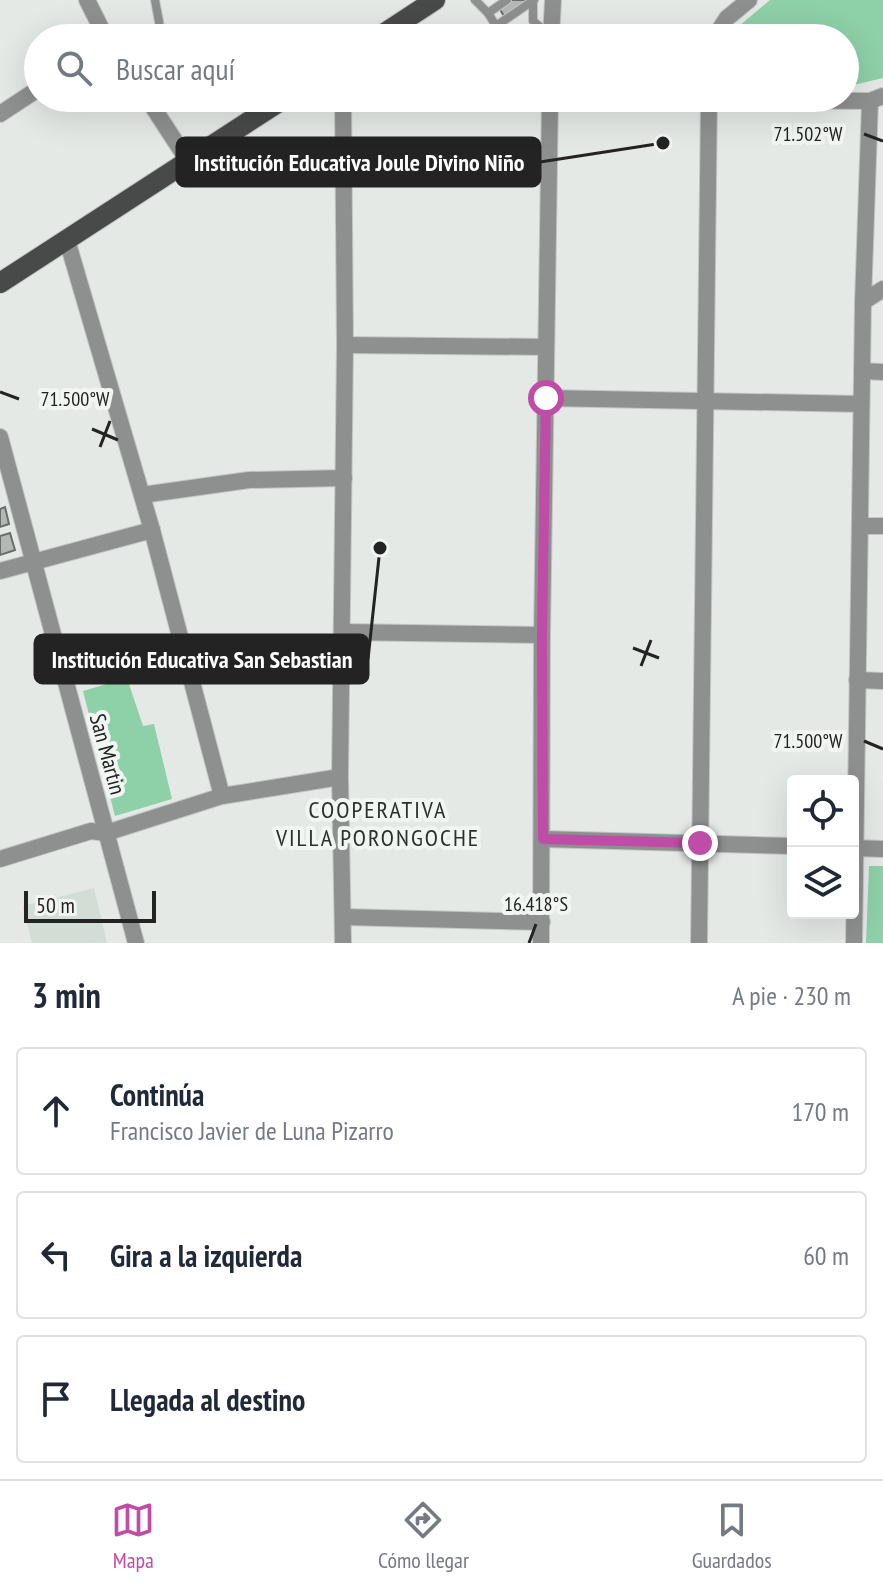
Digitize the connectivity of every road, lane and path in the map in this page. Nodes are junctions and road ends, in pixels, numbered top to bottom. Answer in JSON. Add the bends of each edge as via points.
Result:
{"nodes":[{"id":1,"x":87,"y":0,"type":"edge"},
{"id":2,"x":155,"y":0,"type":"edge"},
{"id":3,"x":435,"y":0,"type":"edge"},
{"id":4,"x":475,"y":0,"type":"edge"},
{"id":5,"x":507,"y":0,"type":"edge"},
{"id":6,"x":533,"y":0,"type":"edge"},
{"id":7,"x":553,"y":0,"type":"edge"},
{"id":8,"x":749,"y":0,"type":"edge"},
{"id":9,"x":488,"y":13,"type":"junction"},
{"id":10,"x":99,"y":24,"type":"edge"},
{"id":11,"x":159,"y":24,"type":"edge"},
{"id":12,"x":398,"y":24,"type":"edge"},
{"id":13,"x":495,"y":24,"type":"edge"},
{"id":14,"x":499,"y":24,"type":"edge"},
{"id":15,"x":536,"y":24,"type":"edge"},
{"id":16,"x":552,"y":24,"type":"edge"},
{"id":17,"x":723,"y":24,"type":"edge"},
{"id":18,"x":24,"y":98,"type":"edge"},
{"id":19,"x":876,"y":98,"type":"edge"},
{"id":20,"x":156,"y":112,"type":"edge"},
{"id":21,"x":263,"y":112,"type":"edge"},
{"id":22,"x":343,"y":112,"type":"edge"},
{"id":23,"x":550,"y":112,"type":"edge"},
{"id":24,"x":709,"y":112,"type":"edge"},
{"id":25,"x":0,"y":114,"type":"edge"},
{"id":26,"x":188,"y":161,"type":"junction"},
{"id":27,"x":67,"y":240,"type":"junction"},
{"id":28,"x":0,"y":283,"type":"edge"},
{"id":29,"x":883,"y":289,"type":"edge"},
{"id":30,"x":863,"y":302,"type":"junction"},
{"id":31,"x":345,"y":345,"type":"junction"},
{"id":32,"x":546,"y":347,"type":"junction"},
{"id":33,"x":862,"y":371,"type":"junction"},
{"id":34,"x":883,"y":372,"type":"edge"},
{"id":35,"x":546,"y":398,"type":"junction"},
{"id":36,"x":705,"y":400,"type":"junction"},
{"id":37,"x":861,"y":404,"type":"junction"},
{"id":38,"x":0,"y":437,"type":"edge"},
{"id":39,"x":344,"y":478,"type":"junction"},
{"id":40,"x":142,"y":495,"type":"junction"},
{"id":41,"x":860,"y":526,"type":"junction"},
{"id":42,"x":883,"y":526,"type":"edge"},
{"id":43,"x":152,"y":530,"type":"junction"},
{"id":44,"x":34,"y":561,"type":"junction"},
{"id":45,"x":0,"y":571,"type":"edge"},
{"id":46,"x":343,"y":632,"type":"junction"},
{"id":47,"x":542,"y":635,"type":"junction"},
{"id":48,"x":857,"y":680,"type":"junction"},
{"id":49,"x":883,"y":681,"type":"edge"},
{"id":50,"x":340,"y":777,"type":"junction"},
{"id":51,"x":222,"y":796,"type":"junction"},
{"id":52,"x":106,"y":833,"type":"junction"},
{"id":53,"x":543,"y":839,"type":"junction"},
{"id":54,"x":700,"y":843,"type":"junction"},
{"id":55,"x":787,"y":846,"type":"edge"},
{"id":56,"x":854,"y":847,"type":"edge"},
{"id":57,"x":859,"y":848,"type":"edge"},
{"id":58,"x":883,"y":849,"type":"edge"},
{"id":59,"x":0,"y":859,"type":"edge"},
{"id":60,"x":343,"y":917,"type":"junction"},
{"id":61,"x":854,"y":919,"type":"edge"},
{"id":62,"x":542,"y":922,"type":"junction"},
{"id":63,"x":136,"y":943,"type":"edge"},
{"id":64,"x":343,"y":943,"type":"edge"},
{"id":65,"x":541,"y":943,"type":"edge"},
{"id":66,"x":699,"y":943,"type":"edge"},
{"id":67,"x":854,"y":943,"type":"edge"}],
"edges":[{"from":1,"to":10,"type":"street"},
{"from":2,"to":11,"type":"lane"},
{"from":3,"to":12,"type":"main road"},
{"from":4,"to":9,"type":"lane"},
{"from":5,"to":9,"type":"lane"},
{"from":6,"to":14,"type":"lane"},
{"from":6,"to":15,"type":"lane"},
{"from":7,"to":16,"type":"street"},
{"from":8,"to":17,"type":"street"},
{"from":9,"to":13,"type":"lane"},
{"from":18,"to":25,"type":"street"},
{"from":19,"to":30,"type":"street"},
{"from":20,"to":26,"type":"street"},
{"from":21,"to":26,"type":"main road"},
{"from":22,"to":31,"type":"street"},
{"from":23,"to":32,"type":"street"},
{"from":24,"to":36,"type":"street"},
{"from":26,"to":27,"type":"main road"},
{"from":27,"to":28,"type":"main road"},
{"from":27,"to":40,"type":"street"},
{"from":29,"to":30,"type":"street"},
{"from":30,"to":33,"type":"street"},
{"from":31,"to":32,"type":"street"},
{"from":31,"to":39,"type":"street"},
{"from":32,"to":35,"type":"street"},
{"from":33,"to":34,"type":"street"},
{"from":33,"to":37,"type":"street"},
{"from":35,"to":36,"type":"street"},
{"from":35,"to":47,"type":"street"},
{"from":36,"to":37,"type":"street"},
{"from":36,"to":54,"type":"street"},
{"from":37,"to":41,"type":"street"},
{"from":38,"to":44,"type":"street","name":"San Martin"},
{"from":39,"to":40,"type":"street","via":[[249,480]]},
{"from":39,"to":46,"type":"street"},
{"from":40,"to":43,"type":"street"},
{"from":41,"to":42,"type":"street"},
{"from":41,"to":48,"type":"street"},
{"from":43,"to":44,"type":"street"},
{"from":43,"to":51,"type":"street"},
{"from":44,"to":45,"type":"street"},
{"from":44,"to":52,"type":"street","name":"San Martin"},
{"from":46,"to":47,"type":"street"},
{"from":46,"to":50,"type":"street"},
{"from":47,"to":53,"type":"street"},
{"from":48,"to":49,"type":"street"},
{"from":48,"to":56,"type":"street"},
{"from":50,"to":51,"type":"street"},
{"from":50,"to":60,"type":"street"},
{"from":51,"to":52,"type":"street"},
{"from":52,"to":59,"type":"street","via":[[91,831]]},
{"from":52,"to":63,"type":"street","name":"San Martin"},
{"from":53,"to":54,"type":"street"},
{"from":53,"to":62,"type":"street"},
{"from":54,"to":55,"type":"street"},
{"from":54,"to":66,"type":"street"},
{"from":57,"to":58,"type":"street"},
{"from":60,"to":62,"type":"street"},
{"from":60,"to":64,"type":"street"},
{"from":61,"to":67,"type":"street"},
{"from":62,"to":65,"type":"street"}]}
